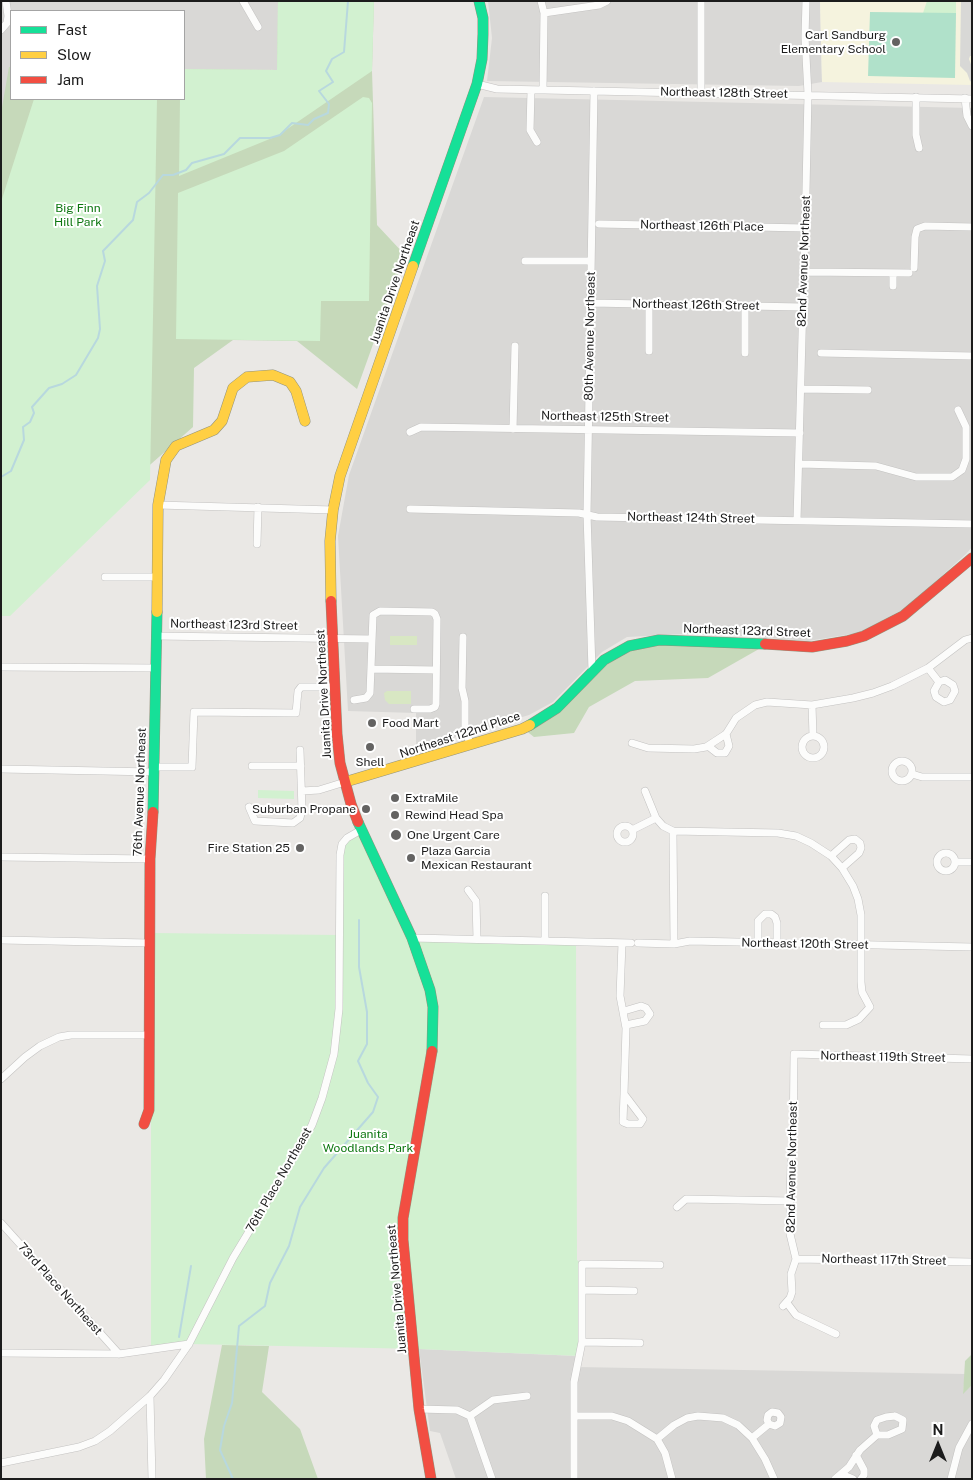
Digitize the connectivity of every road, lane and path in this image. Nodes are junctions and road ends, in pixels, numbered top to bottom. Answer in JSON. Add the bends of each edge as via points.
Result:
{"nodes":[{"id":1,"x":6,"y":1,"type":"edge"},
{"id":2,"x":243,"y":1,"type":"edge"},
{"id":3,"x":479,"y":1,"type":"edge"},
{"id":4,"x":541,"y":1,"type":"edge"},
{"id":5,"x":607,"y":1,"type":"edge"},
{"id":6,"x":701,"y":1,"type":"edge"},
{"id":7,"x":806,"y":1,"type":"edge"},
{"id":8,"x":544,"y":13,"type":"junction"},
{"id":9,"x":258,"y":28,"type":"dead end"},
{"id":10,"x":1,"y":30,"type":"edge"},
{"id":11,"x":477,"y":84,"type":"junction"},
{"id":12,"x":531,"y":90,"type":"junction"},
{"id":13,"x":543,"y":90,"type":"junction"},
{"id":14,"x":594,"y":91,"type":"junction"},
{"id":15,"x":701,"y":93,"type":"junction"},
{"id":16,"x":808,"y":94,"type":"junction"},
{"id":17,"x":916,"y":97,"type":"junction"},
{"id":18,"x":968,"y":98,"type":"edge"},
{"id":19,"x":972,"y":126,"type":"edge"},
{"id":20,"x":537,"y":142,"type":"dead end"},
{"id":21,"x":919,"y":148,"type":"dead end"},
{"id":22,"x":599,"y":224,"type":"dead end"},
{"id":23,"x":972,"y":227,"type":"edge"},
{"id":24,"x":806,"y":228,"type":"junction"},
{"id":25,"x":525,"y":261,"type":"dead end"},
{"id":26,"x":591,"y":261,"type":"junction"},
{"id":27,"x":804,"y":272,"type":"junction"},
{"id":28,"x":893,"y":272,"type":"junction"},
{"id":29,"x":893,"y":286,"type":"dead end"},
{"id":30,"x":591,"y":303,"type":"junction"},
{"id":31,"x":649,"y":304,"type":"junction"},
{"id":32,"x":745,"y":306,"type":"junction"},
{"id":33,"x":802,"y":307,"type":"junction"},
{"id":34,"x":515,"y":346,"type":"dead end"},
{"id":35,"x":649,"y":351,"type":"dead end"},
{"id":36,"x":745,"y":353,"type":"dead end"},
{"id":37,"x":821,"y":353,"type":"dead end"},
{"id":38,"x":972,"y":356,"type":"edge"},
{"id":39,"x":801,"y":389,"type":"junction"},
{"id":40,"x":868,"y":390,"type":"dead end"},
{"id":41,"x":958,"y":410,"type":"dead end"},
{"id":42,"x":305,"y":421,"type":"dead end"},
{"id":43,"x":513,"y":429,"type":"junction"},
{"id":44,"x":589,"y":430,"type":"junction"},
{"id":45,"x":410,"y":432,"type":"dead end"},
{"id":46,"x":800,"y":433,"type":"junction"},
{"id":47,"x":800,"y":464,"type":"junction"},
{"id":48,"x":158,"y":505,"type":"junction"},
{"id":49,"x":258,"y":507,"type":"junction"},
{"id":50,"x":333,"y":510,"type":"junction"},
{"id":51,"x":410,"y":510,"type":"dead end"},
{"id":52,"x":587,"y":514,"type":"junction"},
{"id":53,"x":798,"y":520,"type":"junction"},
{"id":54,"x":972,"y":524,"type":"edge"},
{"id":55,"x":257,"y":544,"type":"dead end"},
{"id":56,"x":972,"y":558,"type":"edge"},
{"id":57,"x":105,"y":577,"type":"dead end"},
{"id":58,"x":156,"y":577,"type":"junction"},
{"id":59,"x":156,"y":636,"type":"junction"},
{"id":60,"x":463,"y":637,"type":"dead end"},
{"id":61,"x":972,"y":638,"type":"edge"},
{"id":62,"x":333,"y":639,"type":"junction"},
{"id":63,"x":371,"y":639,"type":"junction"},
{"id":64,"x":1,"y":667,"type":"edge"},
{"id":65,"x":155,"y":668,"type":"junction"},
{"id":66,"x":928,"y":668,"type":"junction"},
{"id":67,"x":371,"y":669,"type":"junction"},
{"id":68,"x":436,"y":670,"type":"junction"},
{"id":69,"x":592,"y":670,"type":"junction"},
{"id":70,"x":938,"y":682,"type":"dead end"},
{"id":71,"x":335,"y":687,"type":"junction"},
{"id":72,"x":354,"y":700,"type":"dead end"},
{"id":73,"x":812,"y":705,"type":"junction"},
{"id":74,"x":414,"y":709,"type":"dead end"},
{"id":75,"x":726,"y":734,"type":"junction"},
{"id":76,"x":812,"y":736,"type":"dead end"},
{"id":77,"x":632,"y":743,"type":"dead end"},
{"id":78,"x":470,"y":745,"type":"junction"},
{"id":79,"x":708,"y":746,"type":"junction"},
{"id":80,"x":300,"y":750,"type":"dead end"},
{"id":81,"x":252,"y":766,"type":"dead end"},
{"id":82,"x":301,"y":766,"type":"junction"},
{"id":83,"x":1,"y":769,"type":"edge"},
{"id":84,"x":154,"y":770,"type":"junction"},
{"id":85,"x":912,"y":774,"type":"dead end"},
{"id":86,"x":972,"y":777,"type":"edge"},
{"id":87,"x":345,"y":782,"type":"junction"},
{"id":88,"x":302,"y":791,"type":"junction"},
{"id":89,"x":645,"y":791,"type":"dead end"},
{"id":90,"x":249,"y":807,"type":"dead end"},
{"id":91,"x":656,"y":818,"type":"junction"},
{"id":92,"x":361,"y":830,"type":"junction"},
{"id":93,"x":632,"y":830,"type":"dead end"},
{"id":94,"x":674,"y":831,"type":"junction"},
{"id":95,"x":1,"y":857,"type":"edge"},
{"id":96,"x":834,"y":858,"type":"junction"},
{"id":97,"x":150,"y":859,"type":"junction"},
{"id":98,"x":955,"y":862,"type":"dead end"},
{"id":99,"x":972,"y":862,"type":"edge"},
{"id":100,"x":842,"y":868,"type":"junction"},
{"id":101,"x":468,"y":890,"type":"dead end"},
{"id":102,"x":545,"y":896,"type":"dead end"},
{"id":103,"x":412,"y":938,"type":"junction"},
{"id":104,"x":477,"y":939,"type":"junction"},
{"id":105,"x":1,"y":940,"type":"edge"},
{"id":106,"x":545,"y":941,"type":"junction"},
{"id":107,"x":149,"y":943,"type":"junction"},
{"id":108,"x":622,"y":943,"type":"junction"},
{"id":109,"x":758,"y":943,"type":"junction"},
{"id":110,"x":777,"y":943,"type":"junction"},
{"id":111,"x":674,"y":944,"type":"junction"},
{"id":112,"x":861,"y":946,"type":"junction"},
{"id":113,"x":972,"y":947,"type":"edge"},
{"id":114,"x":624,"y":1011,"type":"junction"},
{"id":115,"x":626,"y":1025,"type":"junction"},
{"id":116,"x":823,"y":1025,"type":"dead end"},
{"id":117,"x":148,"y":1035,"type":"junction"},
{"id":118,"x":794,"y":1054,"type":"joint"},
{"id":119,"x":972,"y":1059,"type":"edge"},
{"id":120,"x":1,"y":1079,"type":"edge"},
{"id":121,"x":624,"y":1094,"type":"dead end"},
{"id":122,"x":144,"y":1124,"type":"dead end"},
{"id":123,"x":790,"y":1201,"type":"junction"},
{"id":124,"x":677,"y":1207,"type":"dead end"},
{"id":125,"x":1,"y":1223,"type":"edge"},
{"id":126,"x":796,"y":1259,"type":"junction"},
{"id":127,"x":972,"y":1262,"type":"edge"},
{"id":128,"x":660,"y":1265,"type":"dead end"},
{"id":129,"x":582,"y":1290,"type":"junction"},
{"id":130,"x":634,"y":1291,"type":"dead end"},
{"id":131,"x":836,"y":1334,"type":"dead end"},
{"id":132,"x":582,"y":1342,"type":"junction"},
{"id":133,"x":640,"y":1343,"type":"dead end"},
{"id":134,"x":189,"y":1344,"type":"junction"},
{"id":135,"x":1,"y":1353,"type":"edge"},
{"id":136,"x":119,"y":1354,"type":"junction"},
{"id":137,"x":150,"y":1396,"type":"junction"},
{"id":138,"x":527,"y":1396,"type":"dead end"},
{"id":139,"x":420,"y":1409,"type":"junction"},
{"id":140,"x":470,"y":1416,"type":"junction"},
{"id":141,"x":575,"y":1416,"type":"junction"},
{"id":142,"x":769,"y":1424,"type":"dead end"},
{"id":143,"x":972,"y":1424,"type":"edge"},
{"id":144,"x":877,"y":1435,"type":"dead end"},
{"id":145,"x":752,"y":1438,"type":"junction"},
{"id":146,"x":657,"y":1439,"type":"junction"},
{"id":147,"x":856,"y":1455,"type":"junction"},
{"id":148,"x":1,"y":1463,"type":"edge"},
{"id":149,"x":838,"y":1476,"type":"edge"},
{"id":150,"x":152,"y":1479,"type":"edge"},
{"id":151,"x":431,"y":1479,"type":"edge"},
{"id":152,"x":492,"y":1479,"type":"edge"},
{"id":153,"x":574,"y":1479,"type":"edge"},
{"id":154,"x":672,"y":1479,"type":"edge"},
{"id":155,"x":774,"y":1479,"type":"edge"},
{"id":156,"x":853,"y":1479,"type":"edge"},
{"id":157,"x":861,"y":1479,"type":"edge"},
{"id":158,"x":951,"y":1479,"type":"edge"}],
"edges":[{"from":1,"to":10,"type":"street","via":[[7,23]]},
{"from":2,"to":9,"type":"street"},
{"from":3,"to":11,"type":"street","name":"Juanita Drive Northeast","via":[[483,34]]},
{"from":4,"to":8,"type":"street"},
{"from":5,"to":8,"type":"street"},
{"from":6,"to":15,"type":"street"},
{"from":7,"to":16,"type":"street","name":"82nd Avenue Northeast"},
{"from":8,"to":13,"type":"street"},
{"from":11,"to":12,"type":"street","name":"Northeast 128th Street","via":[[497,89]]},
{"from":11,"to":50,"type":"street","name":"Juanita Drive Northeast","via":[[356,427]]},
{"from":12,"to":13,"type":"street","name":"Northeast 128th Street"},
{"from":12,"to":20,"type":"street","via":[[530,130]]},
{"from":13,"to":14,"type":"street","name":"Northeast 128th Street"},
{"from":14,"to":15,"type":"street","name":"Northeast 128th Street"},
{"from":14,"to":26,"type":"street","name":"80th Avenue Northeast"},
{"from":15,"to":16,"type":"street","name":"Northeast 128th Street"},
{"from":16,"to":17,"type":"street","name":"Northeast 128th Street"},
{"from":16,"to":24,"type":"street","name":"82nd Avenue Northeast"},
{"from":17,"to":18,"type":"street","name":"Northeast 128th Street"},
{"from":17,"to":21,"type":"street"},
{"from":18,"to":19,"type":"street","via":[[967,116]]},
{"from":22,"to":24,"type":"street","name":"Northeast 126th Place"},
{"from":23,"to":28,"type":"street","via":[[925,226],[917,229],[912,270]]},
{"from":24,"to":27,"type":"street","name":"82nd Avenue Northeast"},
{"from":25,"to":26,"type":"street"},
{"from":26,"to":30,"type":"street","name":"80th Avenue Northeast"},
{"from":27,"to":28,"type":"street"},
{"from":27,"to":33,"type":"street","name":"82nd Avenue Northeast"},
{"from":28,"to":29,"type":"street"},
{"from":30,"to":31,"type":"street","name":"Northeast 126th Street"},
{"from":30,"to":44,"type":"street","name":"80th Avenue Northeast"},
{"from":31,"to":32,"type":"street","name":"Northeast 126th Street"},
{"from":31,"to":35,"type":"street"},
{"from":32,"to":33,"type":"street","name":"Northeast 126th Street"},
{"from":32,"to":36,"type":"street"},
{"from":33,"to":39,"type":"street","name":"82nd Avenue Northeast"},
{"from":34,"to":43,"type":"street"},
{"from":37,"to":38,"type":"street"},
{"from":39,"to":40,"type":"street"},
{"from":39,"to":46,"type":"street","name":"82nd Avenue Northeast"},
{"from":41,"to":47,"type":"street","via":[[966,428],[966,459],[962,470],[952,477],[908,476],[876,466]]},
{"from":42,"to":48,"type":"street","name":"76th Avenue Northeast","via":[[290,382],[273,375],[247,377],[233,388],[222,421],[214,430],[176,446],[166,460]]},
{"from":43,"to":44,"type":"street","name":"Northeast 125th Street"},
{"from":43,"to":45,"type":"street","name":"Northeast 125th Street","via":[[421,427]]},
{"from":44,"to":46,"type":"street","name":"Northeast 125th Street"},
{"from":44,"to":52,"type":"street","name":"80th Avenue Northeast"},
{"from":46,"to":47,"type":"street","name":"82nd Avenue Northeast"},
{"from":47,"to":53,"type":"street","name":"82nd Avenue Northeast"},
{"from":48,"to":49,"type":"street"},
{"from":48,"to":58,"type":"street","name":"76th Avenue Northeast"},
{"from":49,"to":50,"type":"street"},
{"from":49,"to":55,"type":"street"},
{"from":50,"to":62,"type":"street","name":"Juanita Drive Northeast","via":[[330,587]]},
{"from":51,"to":52,"type":"street","name":"Northeast 124th Street"},
{"from":52,"to":53,"type":"street","name":"Northeast 124th Street","via":[[598,517]]},
{"from":52,"to":69,"type":"street","name":"80th Avenue Northeast"},
{"from":53,"to":54,"type":"street","name":"Northeast 124th Street"},
{"from":56,"to":69,"type":"street","name":"Northeast 123rd Street","via":[[903,616],[847,641],[812,647],[659,640],[629,646]]},
{"from":57,"to":58,"type":"street"},
{"from":58,"to":59,"type":"street","name":"76th Avenue Northeast"},
{"from":59,"to":62,"type":"street","name":"Northeast 123rd Street"},
{"from":59,"to":65,"type":"street","name":"76th Avenue Northeast"},
{"from":60,"to":78,"type":"street","via":[[462,688]]},
{"from":61,"to":66,"type":"street"},
{"from":62,"to":63,"type":"street","name":"Northeast 123rd Street"},
{"from":62,"to":71,"type":"street","name":"Juanita Drive Northeast"},
{"from":63,"to":67,"type":"street"},
{"from":63,"to":68,"type":"street","via":[[372,618],[380,611],[432,612],[436,615]]},
{"from":64,"to":65,"type":"street"},
{"from":65,"to":84,"type":"street","name":"76th Avenue Northeast"},
{"from":66,"to":70,"type":"street"},
{"from":66,"to":73,"type":"street","via":[[873,693]]},
{"from":67,"to":68,"type":"street"},
{"from":67,"to":72,"type":"street","via":[[370,693],[366,698]]},
{"from":68,"to":74,"type":"street","via":[[435,707]]},
{"from":69,"to":78,"type":"street","name":"Northeast 122nd Place","via":[[557,708],[539,720],[522,729]]},
{"from":71,"to":84,"type":"street","via":[[301,688],[296,713],[194,712],[192,767]]},
{"from":71,"to":87,"type":"street","name":"Juanita Drive Northeast","via":[[338,746]]},
{"from":73,"to":75,"type":"street","via":[[767,702],[755,705],[736,718]]},
{"from":73,"to":76,"type":"street"},
{"from":75,"to":79,"type":"street"},
{"from":75,"to":79,"type":"street","via":[[729,746],[725,753],[717,753]]},
{"from":77,"to":79,"type":"street","via":[[648,748],[694,749]]},
{"from":78,"to":87,"type":"street","name":"Northeast 122nd Place"},
{"from":80,"to":82,"type":"street"},
{"from":81,"to":82,"type":"street"},
{"from":82,"to":88,"type":"street"},
{"from":83,"to":84,"type":"street"},
{"from":84,"to":97,"type":"street","name":"76th Avenue Northeast"},
{"from":85,"to":86,"type":"street"},
{"from":87,"to":88,"type":"street"},
{"from":87,"to":92,"type":"street","name":"Juanita Drive Northeast"},
{"from":88,"to":90,"type":"street","via":[[300,818],[293,823],[256,821]]},
{"from":89,"to":91,"type":"street"},
{"from":91,"to":93,"type":"street"},
{"from":91,"to":94,"type":"street"},
{"from":92,"to":103,"type":"street","name":"Juanita Drive Northeast"},
{"from":92,"to":134,"type":"street","name":"76th Place Northeast","via":[[347,838],[340,855],[339,1009],[334,1054],[322,1098],[312,1124],[233,1258]]},
{"from":94,"to":96,"type":"street","via":[[796,836]]},
{"from":94,"to":111,"type":"street"},
{"from":95,"to":97,"type":"street"},
{"from":96,"to":100,"type":"street"},
{"from":96,"to":100,"type":"street","via":[[849,840],[860,843],[859,853]]},
{"from":97,"to":107,"type":"street","name":"76th Avenue Northeast"},
{"from":98,"to":99,"type":"street"},
{"from":100,"to":112,"type":"street","via":[[858,899]]},
{"from":101,"to":104,"type":"street","via":[[476,902]]},
{"from":102,"to":106,"type":"street"},
{"from":103,"to":104,"type":"street","name":"Northeast 120th Street"},
{"from":103,"to":139,"type":"street","name":"Juanita Drive Northeast","via":[[430,990],[433,1028],[433,1048],[403,1218]]},
{"from":104,"to":106,"type":"street","name":"Northeast 120th Street"},
{"from":105,"to":107,"type":"street"},
{"from":106,"to":108,"type":"street","name":"Northeast 120th Street"},
{"from":107,"to":117,"type":"street","name":"76th Avenue Northeast"},
{"from":108,"to":111,"type":"street","name":"Northeast 120th Street"},
{"from":108,"to":114,"type":"street","via":[[620,996]]},
{"from":109,"to":110,"type":"street","name":"Northeast 120th Street"},
{"from":109,"to":110,"type":"street","via":[[758,921],[766,914],[775,917]]},
{"from":109,"to":111,"type":"street","name":"Northeast 120th Street","via":[[690,941]]},
{"from":110,"to":112,"type":"street","name":"Northeast 120th Street"},
{"from":112,"to":113,"type":"street","name":"Northeast 120th Street"},
{"from":112,"to":116,"type":"street","via":[[860,982],[870,1007],[860,1019],[846,1025]]},
{"from":114,"to":115,"type":"street"},
{"from":114,"to":115,"type":"street","via":[[641,1006],[650,1012],[645,1021]]},
{"from":115,"to":121,"type":"street"},
{"from":117,"to":120,"type":"street","via":[[71,1034],[59,1037],[40,1046]]},
{"from":117,"to":122,"type":"street","name":"76th Avenue Northeast","via":[[148,1110]]},
{"from":118,"to":119,"type":"street","name":"Northeast 119th Street"},
{"from":118,"to":123,"type":"street","name":"82nd Avenue Northeast"},
{"from":123,"to":124,"type":"street","via":[[686,1199]]},
{"from":123,"to":126,"type":"street","name":"82nd Avenue Northeast","via":[[790,1234]]},
{"from":125,"to":136,"type":"street","name":"73rd Place Northeast"},
{"from":126,"to":127,"type":"street","name":"Northeast 117th Street"},
{"from":126,"to":131,"type":"street","name":"82nd Avenue Northeast","via":[[792,1292],[785,1305],[796,1315]]},
{"from":128,"to":129,"type":"street","via":[[582,1264]]},
{"from":129,"to":130,"type":"street"},
{"from":129,"to":132,"type":"street"},
{"from":132,"to":133,"type":"street"},
{"from":132,"to":141,"type":"street","via":[[574,1382]]},
{"from":134,"to":136,"type":"street"},
{"from":134,"to":137,"type":"street","name":"76th Place Northeast"},
{"from":135,"to":136,"type":"street"},
{"from":137,"to":148,"type":"street","name":"76th Place Northeast","via":[[94,1441]]},
{"from":137,"to":150,"type":"street"},
{"from":138,"to":140,"type":"street","via":[[493,1400]]},
{"from":139,"to":140,"type":"street","via":[[457,1410]]},
{"from":139,"to":151,"type":"street","name":"Juanita Drive Northeast"},
{"from":140,"to":152,"type":"street"},
{"from":141,"to":146,"type":"street","via":[[612,1416],[628,1420]]},
{"from":141,"to":153,"type":"street"},
{"from":142,"to":145,"type":"street"},
{"from":143,"to":158,"type":"street","via":[[959,1448]]},
{"from":144,"to":147,"type":"street"},
{"from":145,"to":146,"type":"street","via":[[738,1424],[723,1418],[698,1416],[674,1425]]},
{"from":145,"to":155,"type":"street"},
{"from":146,"to":154,"type":"street","via":[[665,1453]]},
{"from":147,"to":149,"type":"street"},
{"from":147,"to":157,"type":"street","via":[[864,1470]]},
{"from":149,"to":156,"type":"street"}]}
